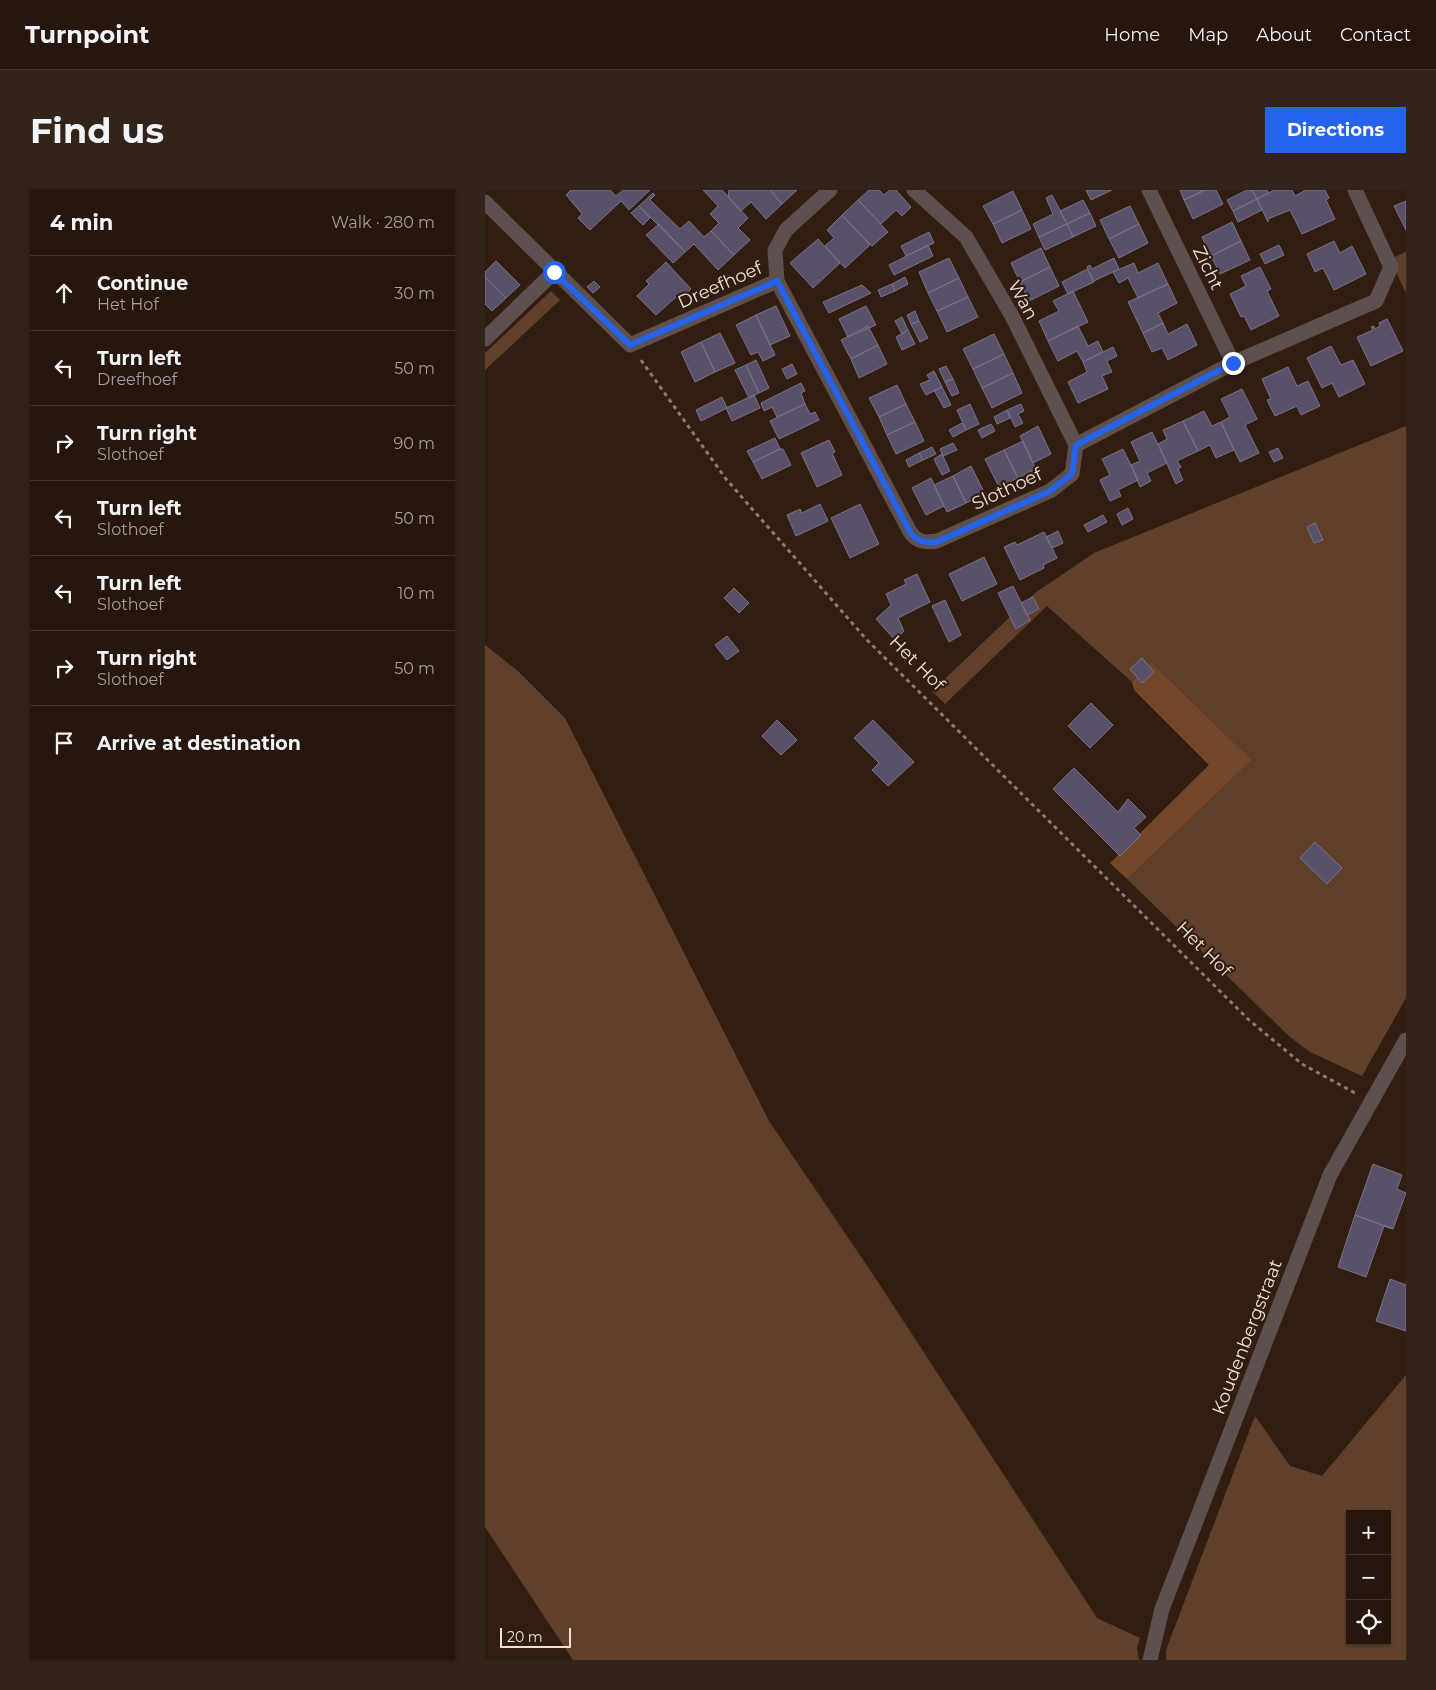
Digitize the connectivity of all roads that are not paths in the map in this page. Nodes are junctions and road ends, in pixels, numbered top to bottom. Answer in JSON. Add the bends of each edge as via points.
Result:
{"nodes":[{"id":1,"x":830,"y":190,"type":"edge"},
{"id":2,"x":914,"y":190,"type":"edge"},
{"id":3,"x":1149,"y":190,"type":"edge"},
{"id":4,"x":1355,"y":190,"type":"edge"},
{"id":5,"x":485,"y":202,"type":"edge"},
{"id":6,"x":554,"y":272,"type":"junction"},
{"id":7,"x":777,"y":281,"type":"junction"},
{"id":8,"x":485,"y":339,"type":"edge"},
{"id":9,"x":1233,"y":363,"type":"junction"},
{"id":10,"x":1076,"y":445,"type":"junction"},
{"id":11,"x":1406,"y":1040,"type":"edge"},
{"id":12,"x":1150,"y":1660,"type":"edge"}],
"edges":[{"from":1,"to":7,"type":"street","name":"Dreefhoef","via":[[786,230],[775,250]]},
{"from":2,"to":10,"type":"street","name":"Wan","via":[[966,237],[1012,316]]},
{"from":3,"to":9,"type":"street","name":"Zicht"},
{"from":4,"to":9,"type":"street","via":[[1391,267],[1376,301]]},
{"from":5,"to":6,"type":"street"},
{"from":6,"to":7,"type":"street","name":"Dreefhoef","via":[[630,345]]},
{"from":6,"to":8,"type":"street"},
{"from":7,"to":10,"type":"street","name":"Slothoef","via":[[915,539],[937,542],[1050,491],[1072,474]]},
{"from":9,"to":10,"type":"street"},
{"from":11,"to":12,"type":"street","name":"Koudenbergstraat","via":[[1330,1175],[1162,1609]]}]}
